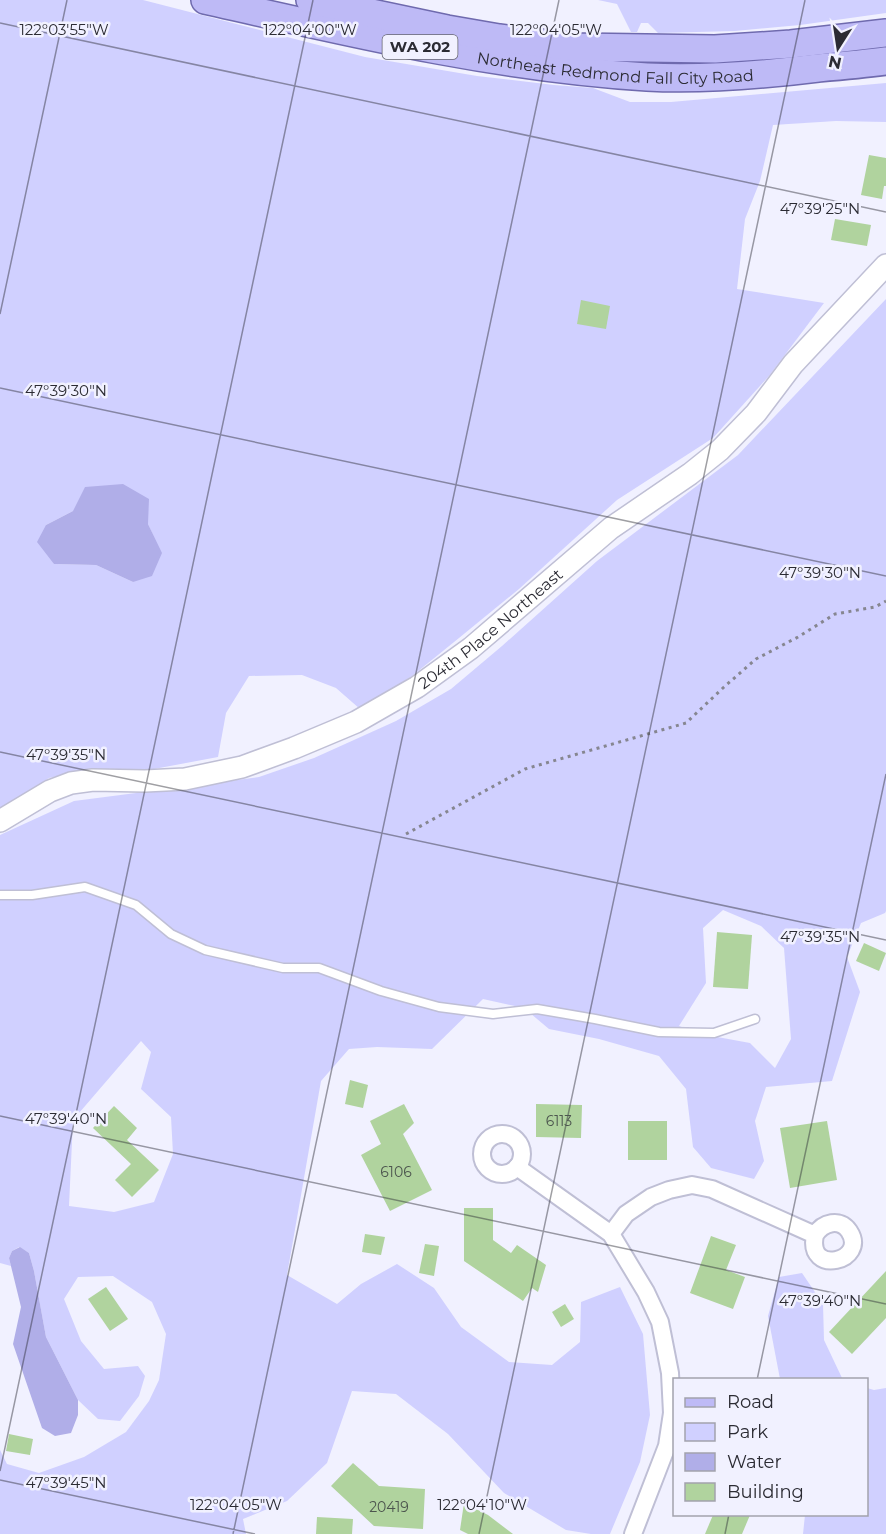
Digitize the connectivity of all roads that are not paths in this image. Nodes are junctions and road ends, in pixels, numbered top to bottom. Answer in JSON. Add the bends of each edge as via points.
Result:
{"nodes":[{"id":1,"x":205,"y":0,"type":"edge"},
{"id":2,"x":310,"y":0,"type":"edge"},
{"id":3,"x":886,"y":33,"type":"edge"},
{"id":4,"x":886,"y":61,"type":"edge"},
{"id":5,"x":886,"y":265,"type":"edge"},
{"id":6,"x":0,"y":821,"type":"edge"},
{"id":7,"x":0,"y":895,"type":"edge"},
{"id":8,"x":755,"y":1019,"type":"dead end"},
{"id":9,"x":518,"y":1167,"type":"dead end"},
{"id":10,"x":611,"y":1234,"type":"junction"},
{"id":11,"x":815,"y":1235,"type":"dead end"},
{"id":12,"x":633,"y":1534,"type":"edge"}],
"edges":[{"from":1,"to":4,"type":"main road","name":"Northeast Redmond Fall City Road","number":"WA 202","via":[[442,52],[639,76],[713,77]]},
{"from":2,"to":3,"type":"main road","name":"Northeast Redmond Fall City Road","number":"WA 202","via":[[457,31],[576,47],[715,49]]},
{"from":5,"to":6,"type":"street","name":"204th Place Northeast","via":[[793,364],[756,413],[720,450],[611,528],[471,648],[417,687],[356,722],[242,767],[185,779],[71,783]]},
{"from":7,"to":8,"type":"lane","via":[[32,896],[85,887],[136,905],[171,934],[205,950],[283,968],[319,969],[439,1007],[493,1014],[537,1009],[659,1032],[714,1033]]},
{"from":9,"to":10,"type":"street"},
{"from":10,"to":11,"type":"street","via":[[626,1214],[651,1197],[692,1185],[712,1189]]},
{"from":10,"to":12,"type":"street","via":[[660,1322],[670,1373],[672,1413],[667,1446]]}]}
